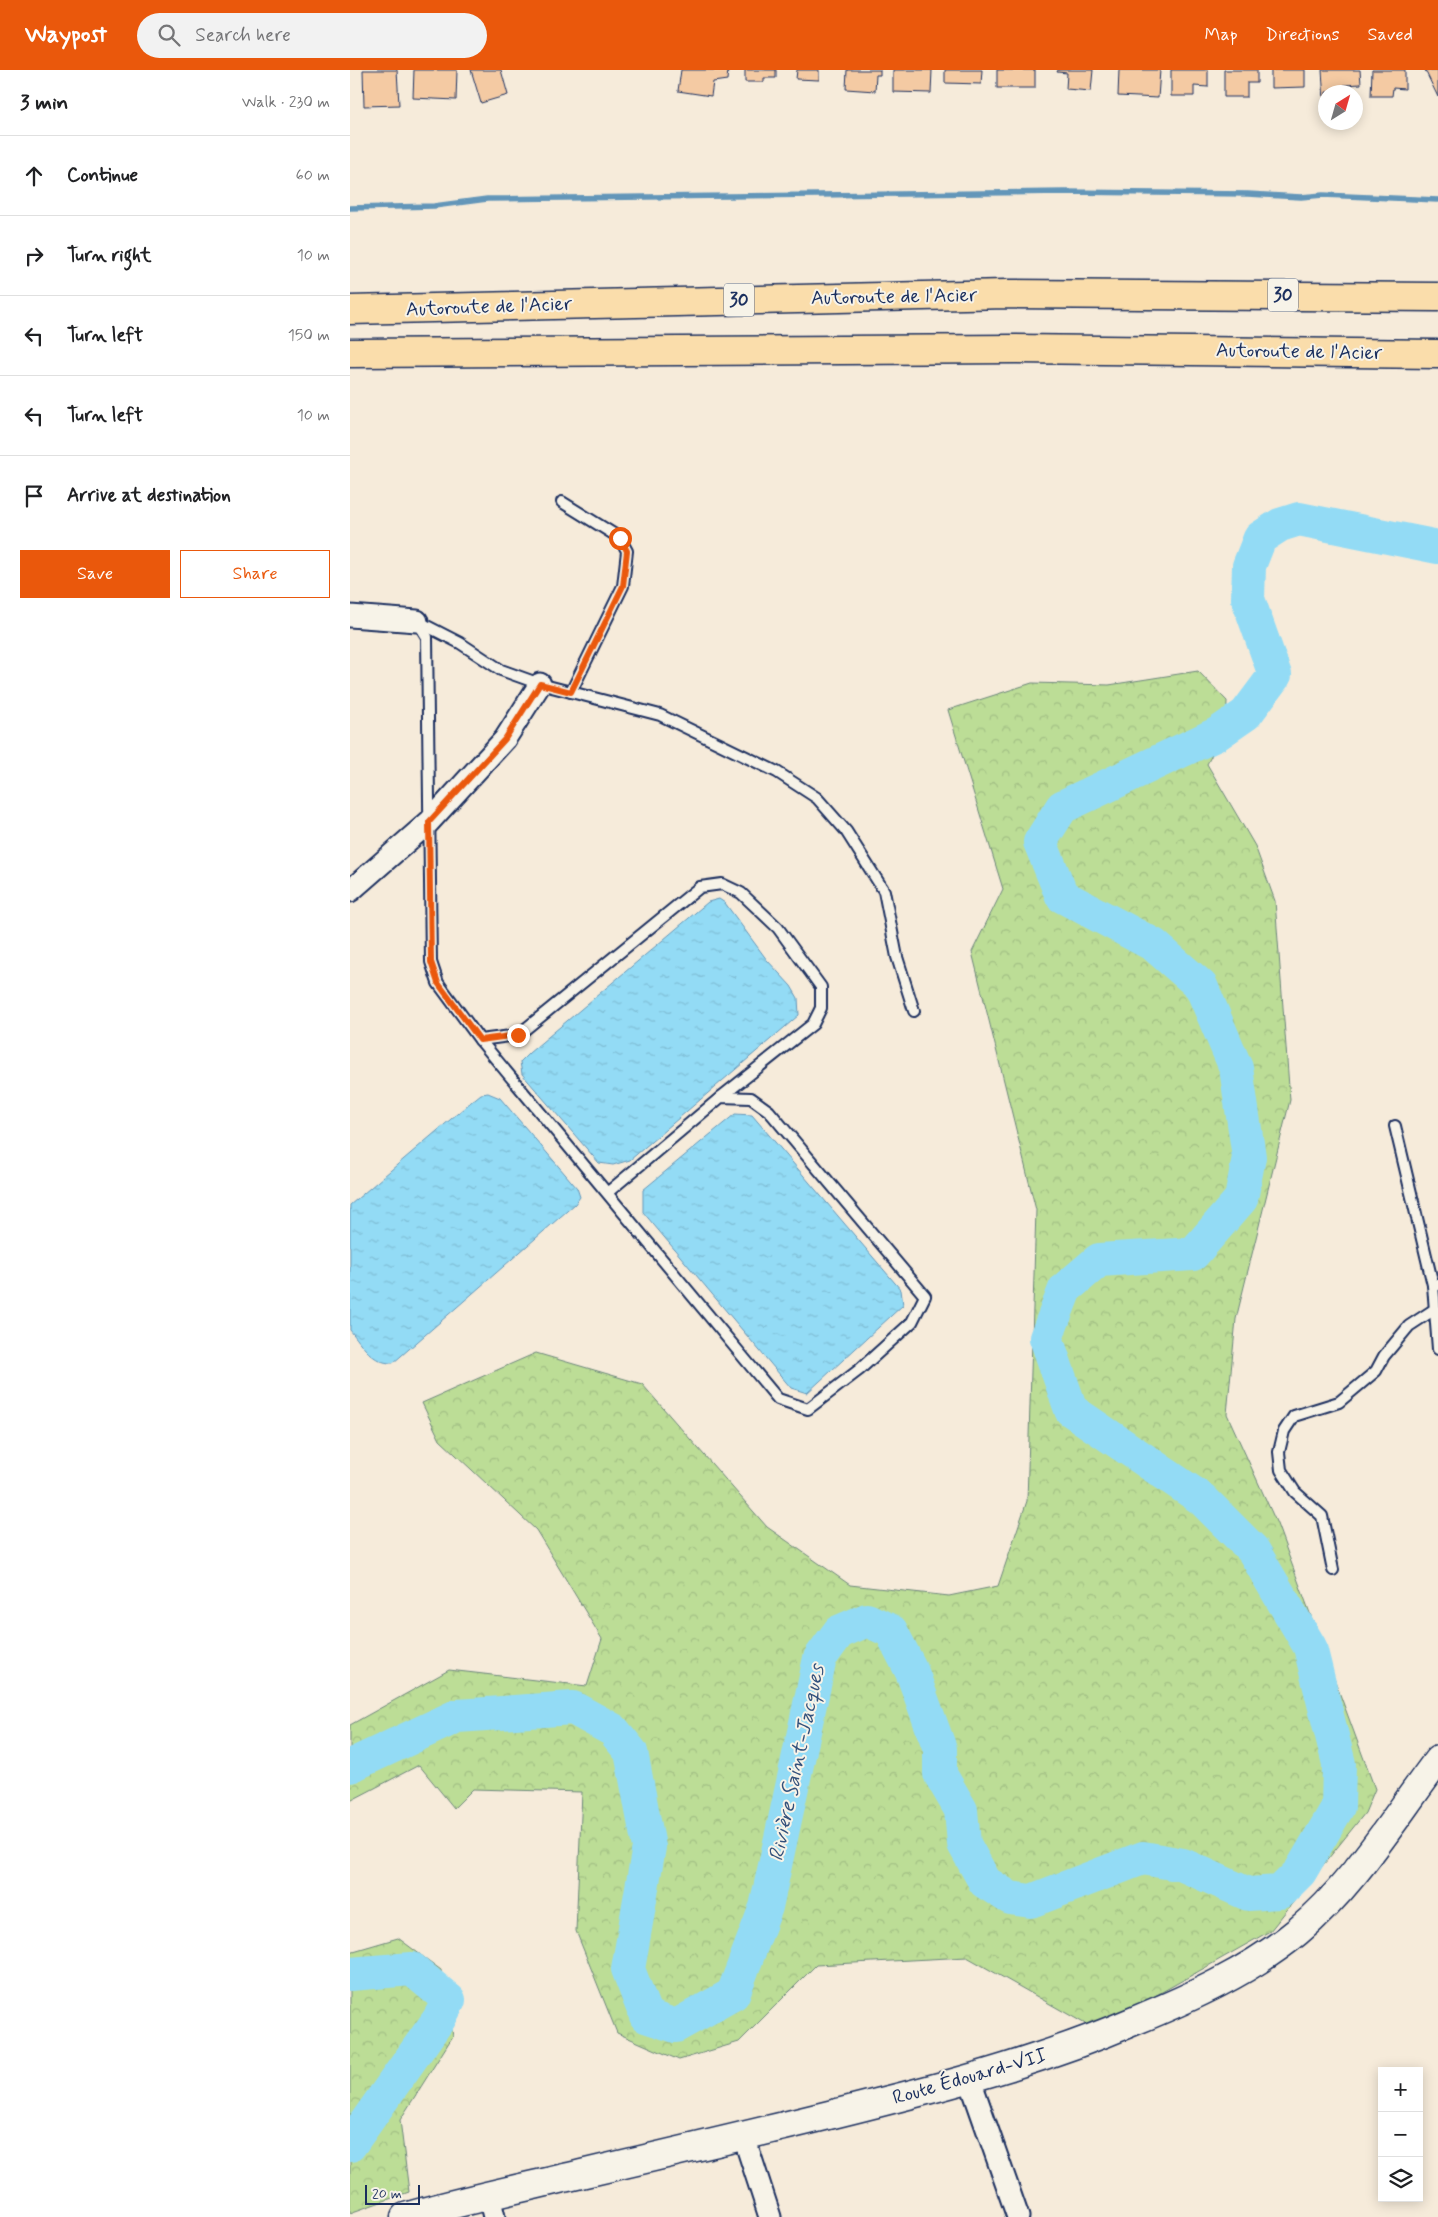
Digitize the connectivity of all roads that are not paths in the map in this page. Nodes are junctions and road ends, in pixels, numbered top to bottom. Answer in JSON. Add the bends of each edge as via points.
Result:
{"nodes":[{"id":1,"x":1438,"y":297,"type":"edge"},
{"id":2,"x":350,"y":310,"type":"edge"},
{"id":3,"x":350,"y":352,"type":"edge"},
{"id":4,"x":1438,"y":354,"type":"edge"},
{"id":5,"x":562,"y":502,"type":"dead end"},
{"id":6,"x":350,"y":616,"type":"edge"},
{"id":7,"x":416,"y":621,"type":"junction"},
{"id":8,"x":540,"y":684,"type":"junction"},
{"id":9,"x":571,"y":692,"type":"junction"},
{"id":10,"x":429,"y":822,"type":"junction"},
{"id":11,"x":350,"y":891,"type":"edge"},
{"id":12,"x":914,"y":1011,"type":"dead end"},
{"id":13,"x":480,"y":1040,"type":"junction"},
{"id":14,"x":721,"y":1097,"type":"junction"},
{"id":15,"x":1395,"y":1126,"type":"dead end"},
{"id":16,"x":607,"y":1193,"type":"junction"},
{"id":17,"x":1436,"y":1285,"type":"edge"},
{"id":18,"x":1435,"y":1309,"type":"junction"},
{"id":19,"x":1438,"y":1349,"type":"edge"},
{"id":20,"x":1333,"y":1570,"type":"dead end"},
{"id":21,"x":1438,"y":1760,"type":"edge"},
{"id":22,"x":970,"y":2080,"type":"junction"},
{"id":23,"x":744,"y":2137,"type":"junction"},
{"id":24,"x":491,"y":2206,"type":"edge"},
{"id":25,"x":405,"y":2217,"type":"edge"},
{"id":26,"x":770,"y":2217,"type":"edge"},
{"id":27,"x":1018,"y":2217,"type":"edge"}],
"edges":[{"from":1,"to":2,"type":"highway","name":"Autoroute de l'Acier","number":"30","via":[[1015,294]]},
{"from":3,"to":4,"type":"highway","name":"Autoroute de l'Acier","via":[[1016,349]]},
{"from":5,"to":9,"type":"lane","via":[[620,538],[627,551],[623,586]]},
{"from":6,"to":7,"type":"street"},
{"from":7,"to":8,"type":"lane","via":[[460,643],[500,670]]},
{"from":7,"to":10,"type":"lane","via":[[427,637]]},
{"from":8,"to":9,"type":"lane"},
{"from":8,"to":10,"type":"street","via":[[505,739]]},
{"from":9,"to":12,"type":"lane","via":[[660,714],[777,772],[817,798],[846,831],[884,891],[897,957]]},
{"from":10,"to":11,"type":"street"},
{"from":10,"to":13,"type":"lane","via":[[431,962],[438,983]]},
{"from":13,"to":14,"type":"lane","via":[[518,1035],[700,888],[722,884],[741,893],[778,928],[821,987],[821,1008],[813,1024]]},
{"from":13,"to":16,"type":"lane"},
{"from":14,"to":16,"type":"lane"},
{"from":14,"to":16,"type":"lane","via":[[751,1098],[769,1111],[925,1296],[912,1322],[859,1370],[808,1409],[778,1399]]},
{"from":15,"to":17,"type":"lane"},
{"from":17,"to":18,"type":"lane"},
{"from":18,"to":19,"type":"lane"},
{"from":18,"to":20,"type":"lane","via":[[1408,1326],[1376,1371],[1339,1402],[1294,1416],[1284,1431],[1279,1452],[1281,1470],[1295,1492],[1322,1516]]},
{"from":21,"to":22,"type":"main road","name":"Route Édouard-VII","via":[[1336,1893],[1313,1918],[1272,1951],[1148,2016],[1062,2051]]},
{"from":22,"to":23,"type":"main road","name":"Route Édouard-VII"},
{"from":22,"to":27,"type":"street"},
{"from":23,"to":24,"type":"main road","name":"Route Édouard-VII"},
{"from":23,"to":26,"type":"street"},
{"from":24,"to":25,"type":"main road","name":"Route Édouard-VII"}]}
